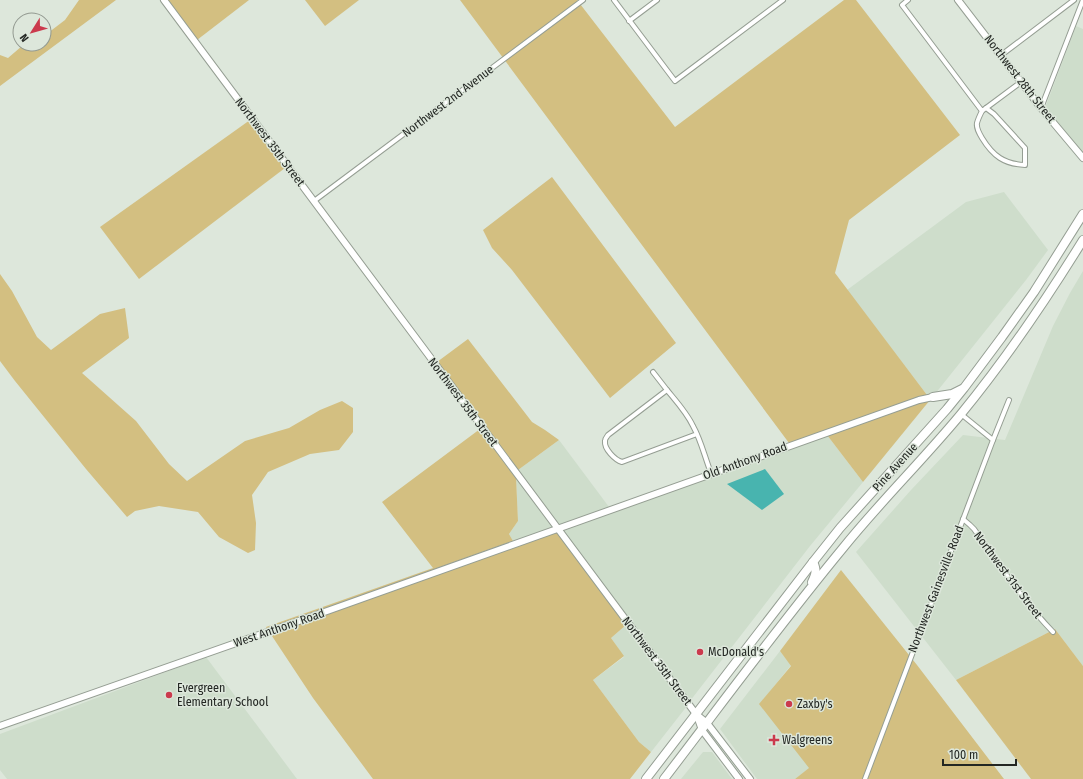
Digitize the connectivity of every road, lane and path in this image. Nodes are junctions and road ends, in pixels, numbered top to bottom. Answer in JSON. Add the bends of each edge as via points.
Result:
{"nodes":[{"id":1,"x":583,"y":0,"type":"edge"},
{"id":2,"x":614,"y":0,"type":"edge"},
{"id":3,"x":657,"y":0,"type":"edge"},
{"id":4,"x":783,"y":0,"type":"edge"},
{"id":5,"x":908,"y":0,"type":"edge"},
{"id":6,"x":1074,"y":0,"type":"edge"},
{"id":7,"x":1083,"y":0,"type":"edge"},
{"id":8,"x":167,"y":1,"type":"edge"},
{"id":9,"x":961,"y":2,"type":"edge"},
{"id":10,"x":629,"y":21,"type":"junction"},
{"id":11,"x":1000,"y":56,"type":"junction"},
{"id":12,"x":1021,"y":82,"type":"junction"},
{"id":13,"x":1042,"y":108,"type":"junction"},
{"id":14,"x":984,"y":110,"type":"junction"},
{"id":15,"x":1083,"y":158,"type":"edge"},
{"id":16,"x":314,"y":201,"type":"junction"},
{"id":17,"x":1083,"y":214,"type":"edge"},
{"id":18,"x":1083,"y":240,"type":"edge"},
{"id":19,"x":1048,"y":270,"type":"junction"},
{"id":20,"x":1002,"y":337,"type":"junction"},
{"id":21,"x":1016,"y":342,"type":"junction"},
{"id":22,"x":654,"y":372,"type":"dead end"},
{"id":23,"x":985,"y":384,"type":"junction"},
{"id":24,"x":964,"y":388,"type":"junction"},
{"id":25,"x":667,"y":390,"type":"junction"},
{"id":26,"x":933,"y":397,"type":"junction"},
{"id":27,"x":1009,"y":400,"type":"dead end"},
{"id":28,"x":947,"y":409,"type":"junction"},
{"id":29,"x":961,"y":414,"type":"junction"},
{"id":30,"x":697,"y":434,"type":"junction"},
{"id":31,"x":993,"y":440,"type":"junction"},
{"id":32,"x":711,"y":473,"type":"junction"},
{"id":33,"x":963,"y":519,"type":"junction"},
{"id":34,"x":557,"y":528,"type":"junction"},
{"id":35,"x":813,"y":562,"type":"junction"},
{"id":36,"x":807,"y":594,"type":"junction"},
{"id":37,"x":1053,"y":632,"type":"dead end"},
{"id":38,"x":696,"y":714,"type":"junction"},
{"id":39,"x":0,"y":726,"type":"edge"},
{"id":40,"x":705,"y":726,"type":"junction"},
{"id":41,"x":646,"y":779,"type":"edge"},
{"id":42,"x":664,"y":779,"type":"edge"},
{"id":43,"x":739,"y":779,"type":"edge"},
{"id":44,"x":750,"y":779,"type":"edge"},
{"id":45,"x":865,"y":779,"type":"edge"}],
"edges":[{"from":1,"to":16,"type":"street","name":"Northwest 2nd Avenue"},
{"from":2,"to":10,"type":"street"},
{"from":3,"to":10,"type":"street"},
{"from":4,"to":10,"type":"street","via":[[675,81]]},
{"from":5,"to":14,"type":"street","via":[[902,5]]},
{"from":6,"to":11,"type":"street"},
{"from":7,"to":13,"type":"street"},
{"from":8,"to":16,"type":"street","name":"Northwest 35th Street"},
{"from":9,"to":11,"type":"street","name":"Northwest 28th Street"},
{"from":11,"to":12,"type":"street","name":"Northwest 28th Street"},
{"from":12,"to":13,"type":"street","name":"Northwest 28th Street"},
{"from":12,"to":14,"type":"street"},
{"from":13,"to":15,"type":"street","name":"Northwest 28th Street"},
{"from":14,"to":14,"type":"street","via":[[994,114],[1025,148],[1025,165],[1016,165],[991,152],[977,127]]},
{"from":16,"to":34,"type":"street","name":"Northwest 35th Street"},
{"from":17,"to":19,"type":"highway","name":"Pine Avenue"},
{"from":18,"to":21,"type":"highway","name":"Pine Avenue"},
{"from":19,"to":20,"type":"highway","name":"Pine Avenue"},
{"from":19,"to":21,"type":"highway","via":[[1046,282],[1014,330]]},
{"from":20,"to":23,"type":"highway","via":[[1007,342],[1006,349],[986,375]]},
{"from":20,"to":24,"type":"highway","name":"Pine Avenue"},
{"from":21,"to":23,"type":"highway","name":"Pine Avenue"},
{"from":22,"to":25,"type":"street"},
{"from":23,"to":29,"type":"highway","name":"Pine Avenue"},
{"from":24,"to":26,"type":"highway","via":[[952,394]]},
{"from":24,"to":28,"type":"highway","name":"Pine Avenue"},
{"from":24,"to":29,"type":"highway","via":[[959,401]]},
{"from":25,"to":30,"type":"street","via":[[691,421]]},
{"from":25,"to":30,"type":"street","via":[[608,435],[605,439],[606,447],[614,458],[622,462]]},
{"from":26,"to":28,"type":"highway","via":[[942,400]]},
{"from":26,"to":32,"type":"street","name":"Old Anthony Road"},
{"from":27,"to":31,"type":"street","name":"Northwest Gainesville Road"},
{"from":28,"to":35,"type":"highway","name":"Pine Avenue","via":[[860,505]]},
{"from":29,"to":31,"type":"street"},
{"from":29,"to":36,"type":"highway","name":"Pine Avenue","via":[[844,547]]},
{"from":30,"to":32,"type":"street"},
{"from":31,"to":33,"type":"street","name":"Northwest Gainesville Road"},
{"from":32,"to":34,"type":"street","name":"Old Anthony Road"},
{"from":33,"to":37,"type":"street","name":"Northwest 31st Street","via":[[974,529],[1039,618]]},
{"from":33,"to":45,"type":"street","name":"Northwest Gainesville Road"},
{"from":34,"to":38,"type":"street","name":"Northwest 35th Street"},
{"from":34,"to":39,"type":"street","name":"West Anthony Road"},
{"from":35,"to":36,"type":"highway","via":[[816,568],[815,576]]},
{"from":35,"to":38,"type":"highway","name":"Pine Avenue"},
{"from":36,"to":40,"type":"highway","name":"Pine Avenue"},
{"from":38,"to":40,"type":"street","name":"Northwest 35th Street"},
{"from":38,"to":41,"type":"highway","name":"Pine Avenue"},
{"from":40,"to":42,"type":"highway","name":"Pine Avenue"},
{"from":40,"to":43,"type":"street","name":"Northwest 35th Street"},
{"from":40,"to":44,"type":"street","name":"Northwest 35th Street"}]}
